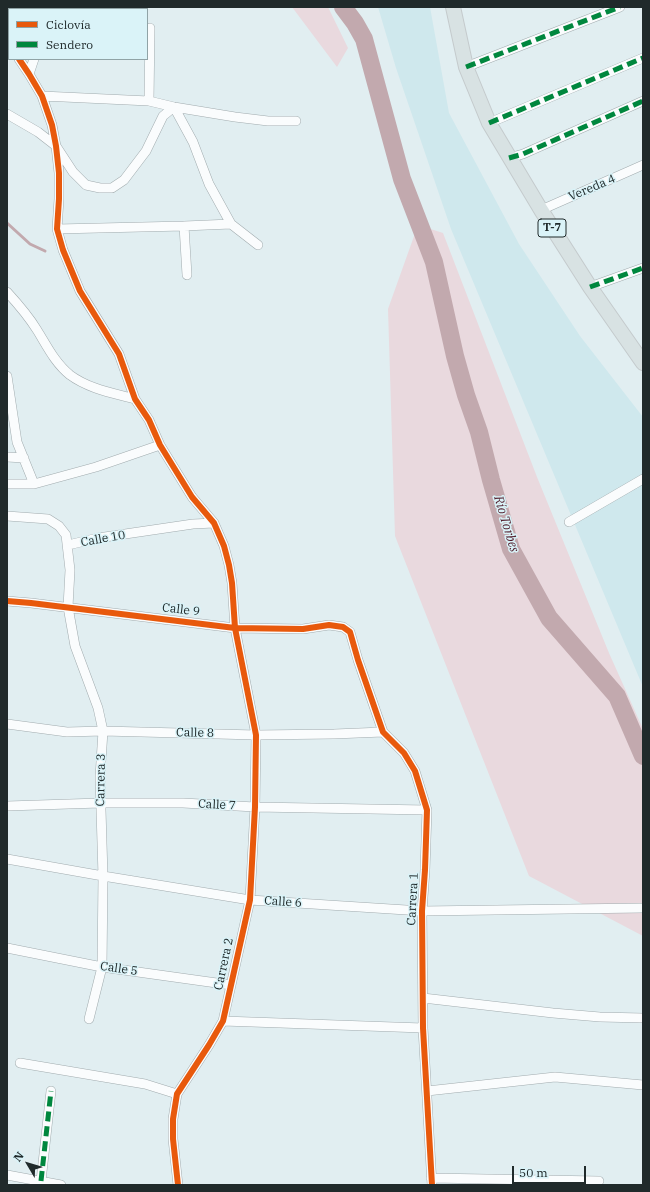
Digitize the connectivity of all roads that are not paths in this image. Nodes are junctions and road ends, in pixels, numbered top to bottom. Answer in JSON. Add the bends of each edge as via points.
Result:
{"nodes":[{"id":1,"x":453,"y":7,"type":"edge"},
{"id":2,"x":620,"y":7,"type":"edge"},
{"id":3,"x":150,"y":28,"type":"dead end"},
{"id":4,"x":643,"y":58,"type":"edge"},
{"id":5,"x":20,"y":60,"type":"edge"},
{"id":6,"x":34,"y":60,"type":"edge"},
{"id":7,"x":466,"y":67,"type":"junction"},
{"id":8,"x":30,"y":74,"type":"junction"},
{"id":9,"x":42,"y":96,"type":"junction"},
{"id":10,"x":149,"y":101,"type":"junction"},
{"id":11,"x":643,"y":101,"type":"edge"},
{"id":12,"x":174,"y":107,"type":"junction"},
{"id":13,"x":7,"y":114,"type":"edge"},
{"id":14,"x":296,"y":121,"type":"dead end"},
{"id":15,"x":489,"y":123,"type":"junction"},
{"id":16,"x":56,"y":146,"type":"junction"},
{"id":17,"x":509,"y":158,"type":"junction"},
{"id":18,"x":643,"y":165,"type":"edge"},
{"id":19,"x":541,"y":210,"type":"junction"},
{"id":20,"x":231,"y":224,"type":"junction"},
{"id":21,"x":184,"y":226,"type":"junction"},
{"id":22,"x":57,"y":229,"type":"junction"},
{"id":23,"x":258,"y":245,"type":"dead end"},
{"id":24,"x":643,"y":268,"type":"edge"},
{"id":25,"x":187,"y":276,"type":"dead end"},
{"id":26,"x":590,"y":287,"type":"junction"},
{"id":27,"x":7,"y":292,"type":"edge"},
{"id":28,"x":639,"y":349,"type":"edge"},
{"id":29,"x":643,"y":363,"type":"edge"},
{"id":30,"x":7,"y":376,"type":"edge"},
{"id":31,"x":135,"y":399,"type":"junction"},
{"id":32,"x":160,"y":445,"type":"junction"},
{"id":33,"x":7,"y":457,"type":"edge"},
{"id":34,"x":24,"y":458,"type":"junction"},
{"id":35,"x":643,"y":479,"type":"edge"},
{"id":36,"x":7,"y":484,"type":"edge"},
{"id":37,"x":34,"y":484,"type":"junction"},
{"id":38,"x":7,"y":516,"type":"edge"},
{"id":39,"x":569,"y":522,"type":"dead end"},
{"id":40,"x":214,"y":523,"type":"junction"},
{"id":41,"x":68,"y":545,"type":"junction"},
{"id":42,"x":7,"y":601,"type":"edge"},
{"id":43,"x":68,"y":607,"type":"junction"},
{"id":44,"x":235,"y":628,"type":"junction"},
{"id":45,"x":350,"y":632,"type":"joint"},
{"id":46,"x":7,"y":724,"type":"edge"},
{"id":47,"x":103,"y":731,"type":"junction"},
{"id":48,"x":383,"y":732,"type":"junction"},
{"id":49,"x":256,"y":735,"type":"junction"},
{"id":50,"x":100,"y":803,"type":"junction"},
{"id":51,"x":7,"y":806,"type":"edge"},
{"id":52,"x":255,"y":807,"type":"junction"},
{"id":53,"x":427,"y":810,"type":"junction"},
{"id":54,"x":7,"y":858,"type":"edge"},
{"id":55,"x":103,"y":876,"type":"junction"},
{"id":56,"x":250,"y":900,"type":"junction"},
{"id":57,"x":643,"y":908,"type":"edge"},
{"id":58,"x":422,"y":911,"type":"junction"},
{"id":59,"x":7,"y":948,"type":"edge"},
{"id":60,"x":102,"y":967,"type":"junction"},
{"id":61,"x":231,"y":985,"type":"junction"},
{"id":62,"x":423,"y":998,"type":"junction"},
{"id":63,"x":643,"y":1018,"type":"edge"},
{"id":64,"x":89,"y":1019,"type":"dead end"},
{"id":65,"x":223,"y":1021,"type":"junction"},
{"id":66,"x":423,"y":1028,"type":"junction"},
{"id":67,"x":20,"y":1063,"type":"dead end"},
{"id":68,"x":643,"y":1085,"type":"edge"},
{"id":69,"x":51,"y":1091,"type":"dead end"},
{"id":70,"x":427,"y":1091,"type":"junction"},
{"id":71,"x":177,"y":1094,"type":"junction"},
{"id":72,"x":7,"y":1175,"type":"edge"},
{"id":73,"x":41,"y":1181,"type":"junction"},
{"id":74,"x":598,"y":1181,"type":"dead end"},
{"id":75,"x":432,"y":1182,"type":"edge"},
{"id":76,"x":61,"y":1185,"type":"edge"},
{"id":77,"x":178,"y":1185,"type":"edge"}],
"edges":[{"from":1,"to":7,"type":"main road","number":"T-7"},
{"from":2,"to":7,"type":"street"},
{"from":3,"to":10,"type":"street"},
{"from":4,"to":15,"type":"street"},
{"from":5,"to":8,"type":"street"},
{"from":6,"to":8,"type":"street"},
{"from":7,"to":15,"type":"main road","number":"T-7"},
{"from":8,"to":9,"type":"street"},
{"from":9,"to":10,"type":"street"},
{"from":9,"to":16,"type":"street"},
{"from":10,"to":12,"type":"street"},
{"from":11,"to":17,"type":"street"},
{"from":12,"to":14,"type":"street","via":[[268,121]]},
{"from":12,"to":16,"type":"street","via":[[163,116],[146,151],[129,174],[112,188],[86,185],[73,172]]},
{"from":12,"to":20,"type":"street","via":[[193,142],[209,184]]},
{"from":13,"to":16,"type":"street"},
{"from":15,"to":17,"type":"main road","number":"T-7"},
{"from":16,"to":22,"type":"street","name":"Carrera 2","via":[[59,199]]},
{"from":17,"to":19,"type":"main road","number":"T-7"},
{"from":18,"to":19,"type":"street","name":"Vereda 4"},
{"from":19,"to":26,"type":"main road","number":"T-7"},
{"from":20,"to":21,"type":"street"},
{"from":20,"to":23,"type":"street"},
{"from":21,"to":22,"type":"street"},
{"from":21,"to":25,"type":"street"},
{"from":22,"to":31,"type":"street","name":"Carrera 2","via":[[80,291],[119,354]]},
{"from":24,"to":26,"type":"street"},
{"from":26,"to":28,"type":"main road","number":"T-7"},
{"from":27,"to":31,"type":"street","via":[[37,329],[50,354],[69,374],[93,388]]},
{"from":28,"to":29,"type":"main road","number":"T-7"},
{"from":30,"to":34,"type":"street","via":[[18,442]]},
{"from":31,"to":32,"type":"street","name":"Carrera 2","via":[[149,420]]},
{"from":32,"to":37,"type":"street","via":[[96,467]]},
{"from":32,"to":40,"type":"street","name":"Carrera 2","via":[[192,497]]},
{"from":33,"to":34,"type":"street"},
{"from":34,"to":37,"type":"street"},
{"from":35,"to":39,"type":"street"},
{"from":36,"to":37,"type":"street"},
{"from":38,"to":41,"type":"street","name":"Calle 10","via":[[48,519],[59,526],[66,536]]},
{"from":40,"to":41,"type":"street","name":"Calle 10","via":[[98,538]]},
{"from":40,"to":44,"type":"street","name":"Carrera 2","via":[[230,565]]},
{"from":41,"to":43,"type":"street","name":"Carrera 3"},
{"from":42,"to":43,"type":"street","name":"Calle 9"},
{"from":43,"to":44,"type":"street","name":"Calle 9"},
{"from":43,"to":47,"type":"street","name":"Carrera 3","via":[[75,646],[98,708]]},
{"from":44,"to":45,"type":"street","name":"Calle 9","via":[[303,629],[329,625],[343,626]]},
{"from":44,"to":49,"type":"street","name":"Carrera 2"},
{"from":45,"to":48,"type":"street","name":"Carrera 1"},
{"from":46,"to":47,"type":"street","name":"Calle 8","via":[[67,732]]},
{"from":47,"to":49,"type":"street","name":"Calle 8"},
{"from":47,"to":50,"type":"street","name":"Carrera 3"},
{"from":48,"to":49,"type":"street","name":"Calle 8"},
{"from":48,"to":53,"type":"street","name":"Carrera 1","via":[[404,753],[415,771]]},
{"from":49,"to":52,"type":"street","name":"Carrera 2"},
{"from":50,"to":51,"type":"street","name":"Calle 7"},
{"from":50,"to":52,"type":"street","name":"Calle 7","via":[[183,803]]},
{"from":50,"to":55,"type":"street","name":"Carrera 3"},
{"from":52,"to":53,"type":"street","name":"Calle 7"},
{"from":52,"to":56,"type":"street","name":"Carrera 2"},
{"from":53,"to":58,"type":"street","name":"Carrera 1"},
{"from":54,"to":55,"type":"street","name":"Calle 6"},
{"from":55,"to":56,"type":"street","name":"Calle 6"},
{"from":55,"to":60,"type":"street","name":"Carrera 3"},
{"from":56,"to":58,"type":"street","name":"Calle 6"},
{"from":56,"to":61,"type":"street","name":"Carrera 2"},
{"from":57,"to":58,"type":"street","name":"Calle 6"},
{"from":58,"to":62,"type":"street","name":"Carrera 1"},
{"from":59,"to":60,"type":"street","name":"Calle 5"},
{"from":60,"to":61,"type":"street","name":"Calle 5"},
{"from":60,"to":64,"type":"street","name":"Carrera 3"},
{"from":61,"to":65,"type":"street","name":"Carrera 2"},
{"from":62,"to":63,"type":"street","via":[[553,1013]]},
{"from":62,"to":66,"type":"street","name":"Carrera 1"},
{"from":65,"to":66,"type":"street"},
{"from":65,"to":71,"type":"street","name":"Carrera 2"},
{"from":66,"to":70,"type":"street","name":"Carrera 1"},
{"from":67,"to":71,"type":"street","via":[[145,1084]]},
{"from":68,"to":70,"type":"street","via":[[555,1077]]},
{"from":69,"to":73,"type":"street"},
{"from":70,"to":75,"type":"street","name":"Carrera 1"},
{"from":71,"to":77,"type":"street","name":"Carrera 2","via":[[173,1139]]},
{"from":72,"to":73,"type":"street"},
{"from":73,"to":76,"type":"street"},
{"from":74,"to":75,"type":"street"}]}
